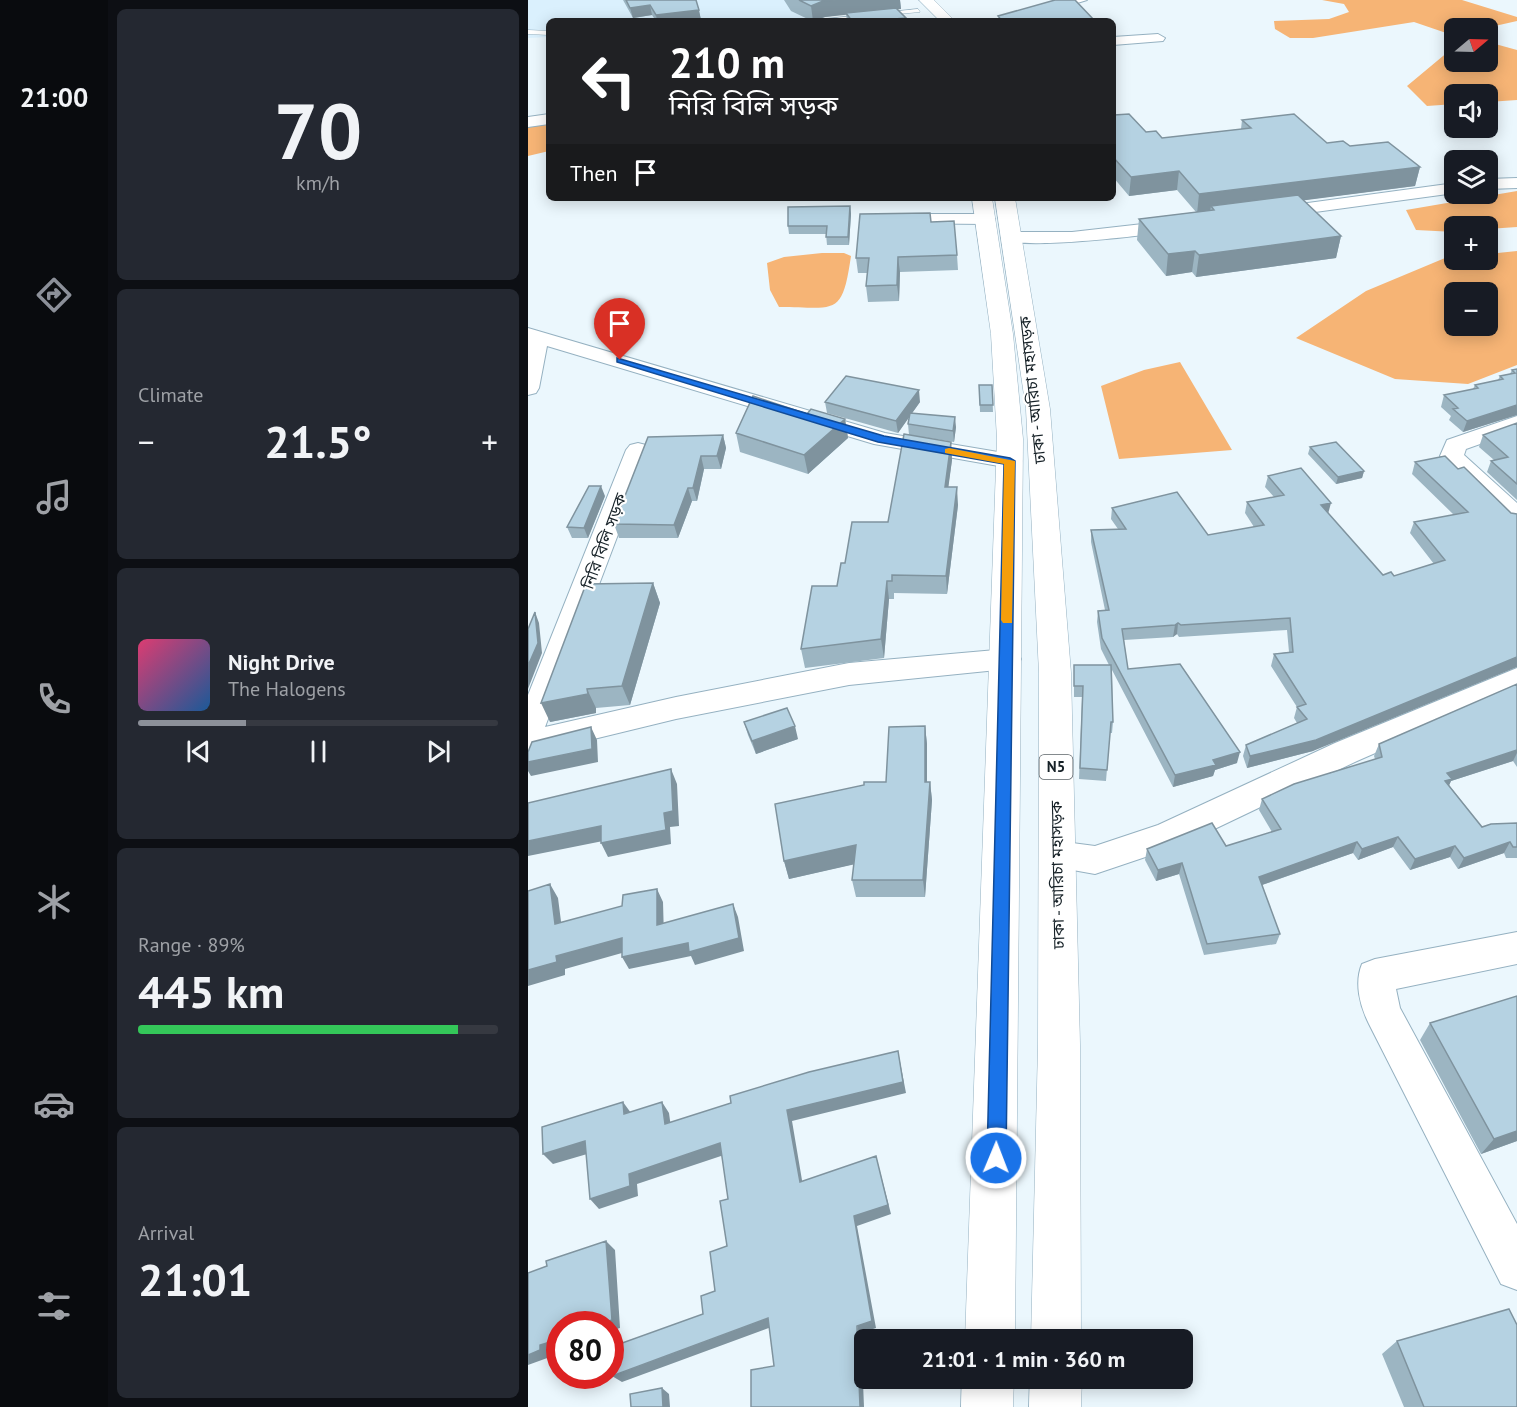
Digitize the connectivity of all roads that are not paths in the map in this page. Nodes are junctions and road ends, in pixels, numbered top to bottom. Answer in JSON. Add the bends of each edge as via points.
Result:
{"nodes":[{"id":1,"x":907,"y":0,"type":"edge"},
{"id":2,"x":1081,"y":0,"type":"edge"},
{"id":3,"x":924,"y":11,"type":"edge"},
{"id":4,"x":855,"y":18,"type":"edge"},
{"id":5,"x":941,"y":18,"type":"edge"},
{"id":6,"x":1016,"y":18,"type":"edge"},
{"id":7,"x":528,"y":32,"type":"edge"},
{"id":8,"x":546,"y":33,"type":"edge"},
{"id":9,"x":1158,"y":38,"type":"dead end"},
{"id":10,"x":1116,"y":40,"type":"edge"},
{"id":11,"x":546,"y":119,"type":"edge"},
{"id":12,"x":528,"y":122,"type":"edge"},
{"id":13,"x":1517,"y":183,"type":"edge"},
{"id":14,"x":1498,"y":184,"type":"edge"},
{"id":15,"x":1444,"y":189,"type":"edge"},
{"id":16,"x":997,"y":213,"type":"edge"},
{"id":17,"x":1254,"y":215,"type":"edge"},
{"id":18,"x":880,"y":219,"type":"edge"},
{"id":19,"x":1197,"y":222,"type":"edge"},
{"id":20,"x":533,"y":335,"type":"edge"},
{"id":21,"x":528,"y":388,"type":"edge"},
{"id":22,"x":1517,"y":423,"type":"edge"},
{"id":23,"x":638,"y":450,"type":"dead end"},
{"id":24,"x":1010,"y":461,"type":"junction"},
{"id":25,"x":1517,"y":517,"type":"edge"},
{"id":26,"x":1007,"y":659,"type":"junction"},
{"id":27,"x":1517,"y":679,"type":"edge"},
{"id":28,"x":528,"y":732,"type":"edge"},
{"id":29,"x":528,"y":743,"type":"edge"},
{"id":30,"x":1057,"y":855,"type":"junction"},
{"id":31,"x":1517,"y":948,"type":"edge"},
{"id":32,"x":1517,"y":1268,"type":"edge"},
{"id":33,"x":990,"y":1329,"type":"edge"},
{"id":34,"x":1056,"y":1329,"type":"edge"},
{"id":35,"x":988,"y":1389,"type":"edge"},
{"id":36,"x":1056,"y":1389,"type":"edge"},
{"id":37,"x":987,"y":1407,"type":"edge"},
{"id":38,"x":1055,"y":1407,"type":"edge"}],
"edges":[{"from":1,"to":3,"type":"highway"},
{"from":2,"to":6,"type":"street"},
{"from":3,"to":4,"type":"lane"},
{"from":3,"to":5,"type":"highway"},
{"from":7,"to":8,"type":"lane"},
{"from":9,"to":10,"type":"street"},
{"from":11,"to":12,"type":"street"},
{"from":13,"to":14,"type":"street"},
{"from":15,"to":17,"type":"street"},
{"from":16,"to":18,"type":"street"},
{"from":16,"to":19,"type":"street","via":[[1072,237]]},
{"from":16,"to":24,"type":"highway"},
{"from":16,"to":30,"type":"highway","name":"ঢাকা - আরিচা মহাসড়ক","number":"N5","via":[[1038,409],[1055,674]]},
{"from":20,"to":21,"type":"street"},
{"from":20,"to":24,"type":"street","via":[[882,439]]},
{"from":22,"to":25,"type":"street","via":[[1455,445],[1452,456]]},
{"from":23,"to":28,"type":"street","name":"নিরি বিলি সড়ক"},
{"from":24,"to":26,"type":"highway"},
{"from":26,"to":29,"type":"street","via":[[849,674],[676,708]]},
{"from":26,"to":33,"type":"highway"},
{"from":27,"to":30,"type":"street","via":[[1356,747],[1168,835],[1095,860]]},
{"from":30,"to":34,"type":"highway","name":"ঢাকা - আরিচা মহাসড়ক","number":"N5"},
{"from":31,"to":32,"type":"street","via":[[1375,976],[1382,1012]]},
{"from":35,"to":37,"type":"highway"},
{"from":36,"to":38,"type":"highway"}]}
